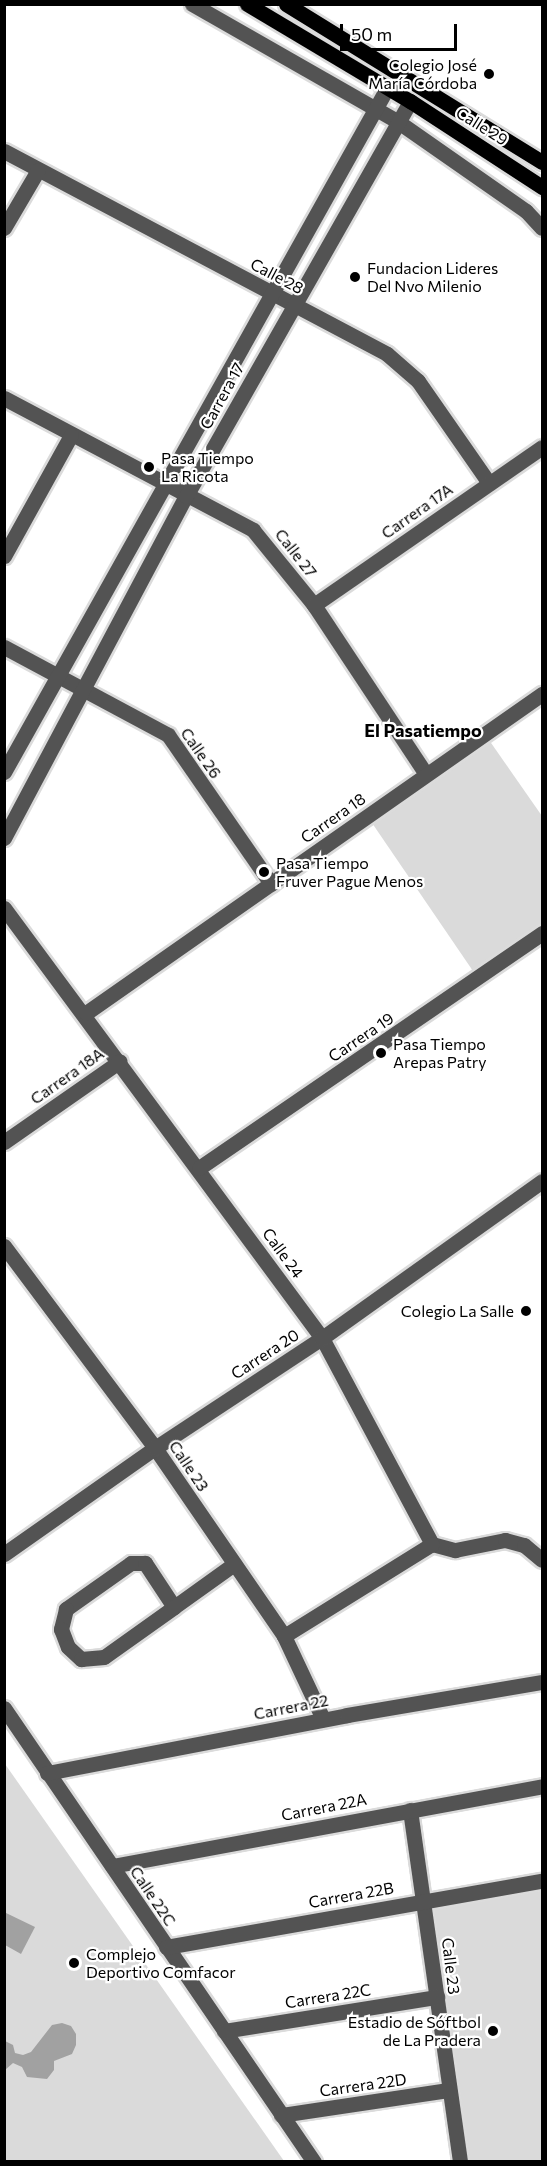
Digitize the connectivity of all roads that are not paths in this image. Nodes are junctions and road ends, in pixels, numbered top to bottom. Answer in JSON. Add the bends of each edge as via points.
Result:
{"nodes":[{"id":1,"x":192,"y":4,"type":"edge"},
{"id":2,"x":247,"y":4,"type":"edge"},
{"id":3,"x":286,"y":4,"type":"edge"},
{"id":4,"x":387,"y":88,"type":"junction"},
{"id":5,"x":410,"y":101,"type":"junction"},
{"id":6,"x":376,"y":108,"type":"junction"},
{"id":7,"x":397,"y":121,"type":"junction"},
{"id":8,"x":4,"y":151,"type":"edge"},
{"id":9,"x":543,"y":162,"type":"edge"},
{"id":10,"x":38,"y":170,"type":"junction"},
{"id":11,"x":543,"y":187,"type":"edge"},
{"id":12,"x":4,"y":228,"type":"edge"},
{"id":13,"x":543,"y":228,"type":"edge"},
{"id":14,"x":270,"y":293,"type":"junction"},
{"id":15,"x":293,"y":305,"type":"junction"},
{"id":16,"x":4,"y":398,"type":"edge"},
{"id":17,"x":71,"y":435,"type":"junction"},
{"id":18,"x":543,"y":447,"type":"edge"},
{"id":19,"x":489,"y":483,"type":"junction"},
{"id":20,"x":166,"y":486,"type":"junction"},
{"id":21,"x":186,"y":496,"type":"junction"},
{"id":22,"x":4,"y":556,"type":"edge"},
{"id":23,"x":314,"y":605,"type":"junction"},
{"id":24,"x":4,"y":647,"type":"edge"},
{"id":25,"x":59,"y":676,"type":"junction"},
{"id":26,"x":82,"y":690,"type":"junction"},
{"id":27,"x":543,"y":694,"type":"edge"},
{"id":28,"x":4,"y":772,"type":"edge"},
{"id":29,"x":425,"y":773,"type":"junction"},
{"id":30,"x":4,"y":838,"type":"edge"},
{"id":31,"x":271,"y":884,"type":"junction"},
{"id":32,"x":4,"y":908,"type":"edge"},
{"id":33,"x":541,"y":937,"type":"edge"},
{"id":34,"x":86,"y":1013,"type":"junction"},
{"id":35,"x":120,"y":1061,"type":"junction"},
{"id":36,"x":4,"y":1142,"type":"edge"},
{"id":37,"x":199,"y":1168,"type":"junction"},
{"id":38,"x":543,"y":1181,"type":"edge"},
{"id":39,"x":4,"y":1246,"type":"edge"},
{"id":40,"x":11,"y":1269,"type":"edge"},
{"id":41,"x":322,"y":1338,"type":"junction"},
{"id":42,"x":155,"y":1448,"type":"junction"},
{"id":43,"x":432,"y":1544,"type":"junction"},
{"id":44,"x":4,"y":1554,"type":"edge"},
{"id":45,"x":543,"y":1560,"type":"edge"},
{"id":46,"x":234,"y":1564,"type":"junction"},
{"id":47,"x":174,"y":1607,"type":"junction"},
{"id":48,"x":284,"y":1636,"type":"junction"},
{"id":49,"x":543,"y":1682,"type":"edge"},
{"id":50,"x":4,"y":1708,"type":"edge"},
{"id":51,"x":323,"y":1719,"type":"junction"},
{"id":52,"x":46,"y":1773,"type":"junction"},
{"id":53,"x":543,"y":1786,"type":"edge"},
{"id":54,"x":410,"y":1810,"type":"junction"},
{"id":55,"x":112,"y":1866,"type":"junction"},
{"id":56,"x":543,"y":1881,"type":"edge"},
{"id":57,"x":425,"y":1900,"type":"junction"},
{"id":58,"x":166,"y":1947,"type":"junction"},
{"id":59,"x":437,"y":1997,"type":"junction"},
{"id":60,"x":224,"y":2031,"type":"junction"},
{"id":61,"x":449,"y":2090,"type":"junction"},
{"id":62,"x":281,"y":2115,"type":"junction"},
{"id":63,"x":314,"y":2162,"type":"edge"},
{"id":64,"x":460,"y":2162,"type":"edge"}],
"edges":[{"from":1,"to":6,"type":"street"},
{"from":2,"to":4,"type":"main road","name":"Calle 29"},
{"from":3,"to":9,"type":"main road","name":"Calle 29"},
{"from":4,"to":5,"type":"main road","name":"Calle 29"},
{"from":4,"to":6,"type":"street","name":"Carrera 17"},
{"from":5,"to":7,"type":"street","name":"Carrera 17"},
{"from":5,"to":11,"type":"main road","name":"Calle 29"},
{"from":6,"to":7,"type":"street"},
{"from":6,"to":14,"type":"street","name":"Carrera 17"},
{"from":7,"to":13,"type":"street","via":[[526,211]]},
{"from":7,"to":15,"type":"street","name":"Carrera 17"},
{"from":8,"to":10,"type":"street","name":"Calle 28"},
{"from":10,"to":12,"type":"street"},
{"from":10,"to":14,"type":"street","name":"Calle 28"},
{"from":14,"to":15,"type":"street","name":"Calle 28"},
{"from":14,"to":20,"type":"street","name":"Carrera 17"},
{"from":15,"to":19,"type":"street","name":"Calle 28","via":[[356,335],[387,354],[418,381]]},
{"from":15,"to":21,"type":"street","name":"Carrera 17"},
{"from":16,"to":17,"type":"street","name":"Calle 27"},
{"from":17,"to":20,"type":"street","name":"Calle 27"},
{"from":17,"to":22,"type":"street"},
{"from":18,"to":19,"type":"street","name":"Carrera 17A"},
{"from":19,"to":23,"type":"street","name":"Carrera 17A"},
{"from":20,"to":21,"type":"street","name":"Calle 27"},
{"from":20,"to":25,"type":"street","name":"Carrera 17"},
{"from":21,"to":23,"type":"street","name":"Calle 27","via":[[253,530]]},
{"from":21,"to":26,"type":"street","name":"Carrera 17"},
{"from":23,"to":29,"type":"street","name":"Calle 27"},
{"from":24,"to":25,"type":"street","name":"Calle 26"},
{"from":25,"to":26,"type":"street","name":"Calle 26"},
{"from":25,"to":28,"type":"street","name":"Carrera 17"},
{"from":26,"to":30,"type":"street","name":"Carrera 17"},
{"from":26,"to":31,"type":"street","name":"Calle 26","via":[[168,735]]},
{"from":27,"to":29,"type":"street","name":"Carrera 18"},
{"from":29,"to":31,"type":"street","name":"Carrera 18"},
{"from":31,"to":34,"type":"street","name":"Carrera 18"},
{"from":32,"to":34,"type":"street","name":"Calle 24"},
{"from":33,"to":37,"type":"street","name":"Carrera 19"},
{"from":34,"to":35,"type":"street","name":"Calle 24"},
{"from":35,"to":36,"type":"street","name":"Carrera 18A"},
{"from":35,"to":37,"type":"street","name":"Calle 24"},
{"from":37,"to":41,"type":"street","name":"Calle 24"},
{"from":38,"to":41,"type":"street","name":"Carrera 20"},
{"from":39,"to":40,"type":"street","name":"Calle 23"},
{"from":40,"to":42,"type":"street","name":"Calle 23"},
{"from":41,"to":42,"type":"street","name":"Carrera 20"},
{"from":41,"to":43,"type":"street","name":"Calle 24"},
{"from":42,"to":44,"type":"street","name":"Carrera 20"},
{"from":42,"to":46,"type":"street","name":"Calle 23"},
{"from":43,"to":45,"type":"street","via":[[455,1550],[505,1540],[524,1545]]},
{"from":43,"to":48,"type":"street"},
{"from":46,"to":47,"type":"street"},
{"from":46,"to":48,"type":"street","name":"Calle 23"},
{"from":47,"to":47,"type":"street","via":[[104,1657],[92,1661],[81,1659],[68,1647],[61,1629],[66,1609],[131,1563],[145,1563]]},
{"from":48,"to":51,"type":"street","name":"Calle 23"},
{"from":49,"to":51,"type":"street","name":"Carrera 22"},
{"from":50,"to":52,"type":"street","name":"Calle 22C"},
{"from":51,"to":52,"type":"street","name":"Carrera 22"},
{"from":52,"to":55,"type":"street","name":"Calle 22C"},
{"from":53,"to":54,"type":"street","name":"Carrera 22A"},
{"from":54,"to":55,"type":"street","name":"Carrera 22A"},
{"from":54,"to":57,"type":"street","name":"Calle 23"},
{"from":55,"to":58,"type":"street","name":"Calle 22C"},
{"from":56,"to":57,"type":"street","name":"Carrera 22B"},
{"from":57,"to":58,"type":"street","name":"Carrera 22B"},
{"from":57,"to":59,"type":"street","name":"Calle 23"},
{"from":58,"to":60,"type":"street","name":"Calle 22C"},
{"from":59,"to":60,"type":"street","name":"Carrera 22C"},
{"from":59,"to":61,"type":"street","name":"Calle 23"},
{"from":60,"to":62,"type":"street","name":"Calle 22C"},
{"from":61,"to":62,"type":"street","name":"Carrera 22D"},
{"from":61,"to":64,"type":"street","name":"Calle 23"},
{"from":62,"to":63,"type":"street","name":"Calle 22C"}]}
